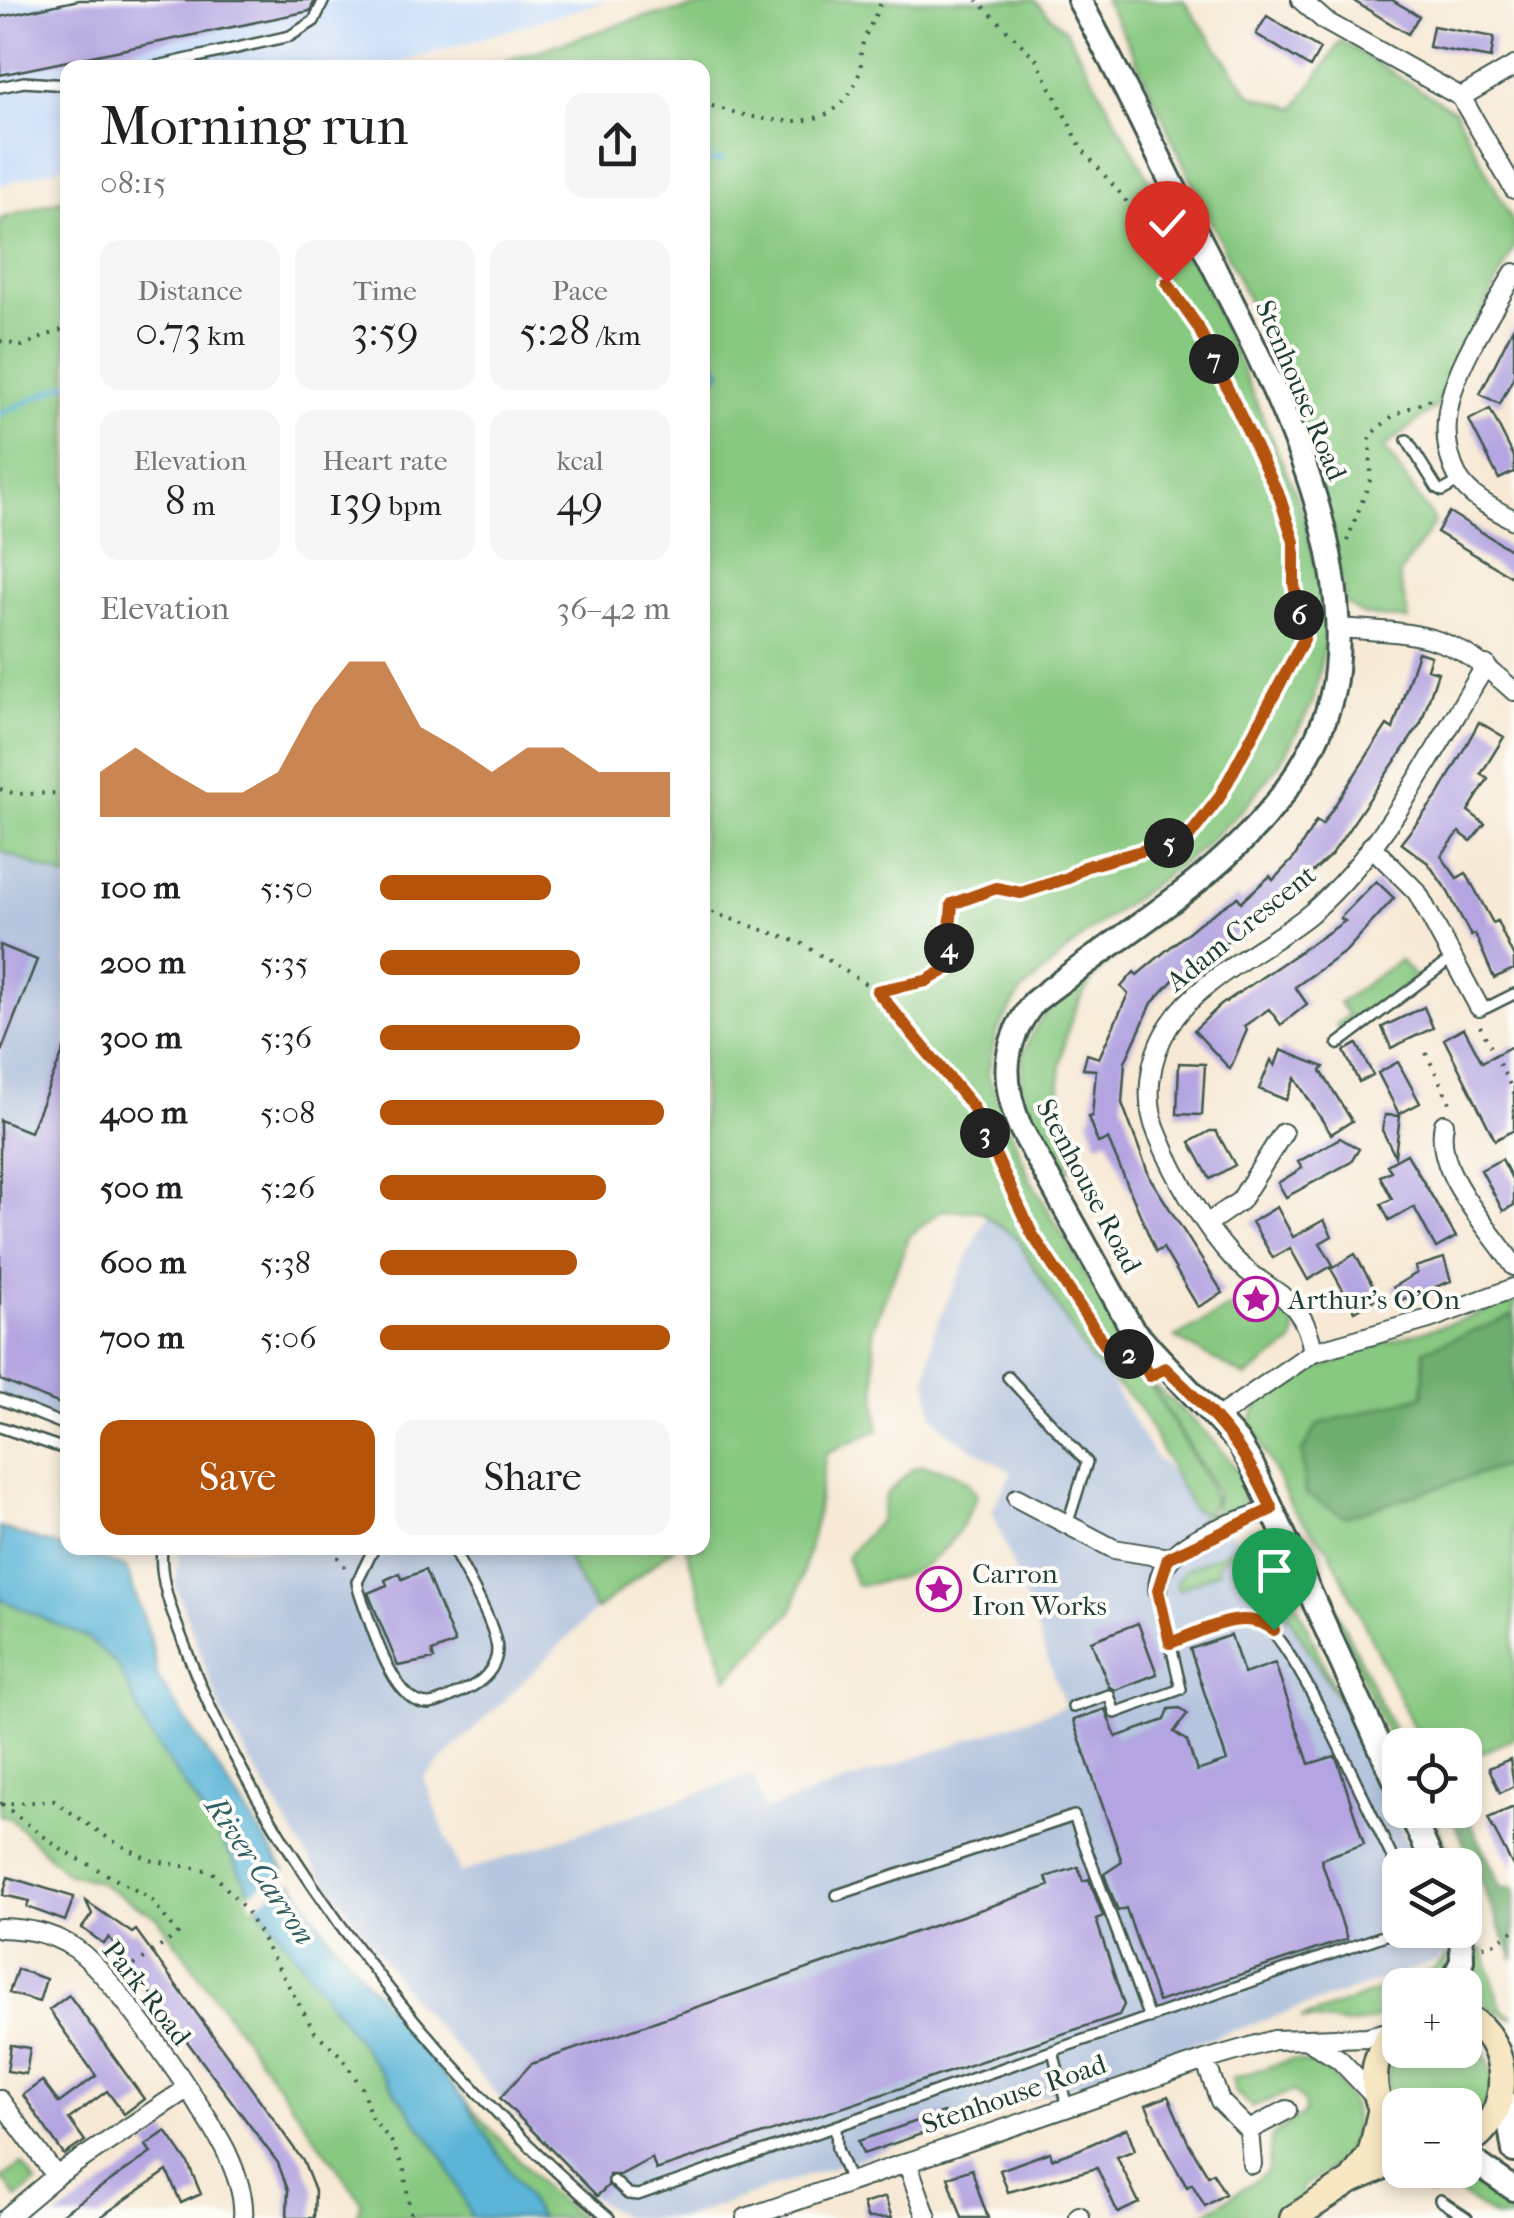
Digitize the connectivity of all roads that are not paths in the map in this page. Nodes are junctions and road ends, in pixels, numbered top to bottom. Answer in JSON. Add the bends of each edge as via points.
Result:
{"nodes":[{"id":1,"x":324,"y":0,"type":"edge"},
{"id":2,"x":1079,"y":0,"type":"edge"},
{"id":3,"x":1301,"y":0,"type":"edge"},
{"id":4,"x":184,"y":60,"type":"edge"},
{"id":5,"x":1514,"y":66,"type":"edge"},
{"id":6,"x":60,"y":84,"type":"edge"},
{"id":7,"x":0,"y":88,"type":"edge"},
{"id":8,"x":1461,"y":97,"type":"junction"},
{"id":9,"x":1514,"y":189,"type":"edge"},
{"id":10,"x":1514,"y":274,"type":"edge"},
{"id":11,"x":1407,"y":440,"type":"dead end"},
{"id":12,"x":1460,"y":481,"type":"junction"},
{"id":13,"x":1514,"y":520,"type":"edge"},
{"id":14,"x":1337,"y":628,"type":"junction"},
{"id":15,"x":1486,"y":666,"type":"junction"},
{"id":16,"x":1514,"y":691,"type":"edge"},
{"id":17,"x":1371,"y":846,"type":"junction"},
{"id":18,"x":1452,"y":958,"type":"junction"},
{"id":19,"x":1514,"y":994,"type":"edge"},
{"id":20,"x":1479,"y":1007,"type":"joint"},
{"id":21,"x":1338,"y":1044,"type":"dead end"},
{"id":22,"x":1444,"y":1124,"type":"road end"},
{"id":23,"x":1283,"y":1132,"type":"dead end"},
{"id":24,"x":1208,"y":1223,"type":"junction"},
{"id":25,"x":1514,"y":1266,"type":"edge"},
{"id":26,"x":1514,"y":1288,"type":"edge"},
{"id":27,"x":1314,"y":1352,"type":"junction"},
{"id":28,"x":1008,"y":1377,"type":"dead end"},
{"id":29,"x":0,"y":1399,"type":"edge"},
{"id":30,"x":1217,"y":1418,"type":"junction"},
{"id":31,"x":60,"y":1423,"type":"edge"},
{"id":32,"x":0,"y":1427,"type":"edge"},
{"id":33,"x":60,"y":1447,"type":"edge"},
{"id":34,"x":1017,"y":1498,"type":"dead end"},
{"id":35,"x":1272,"y":1509,"type":"junction"},
{"id":36,"x":1067,"y":1525,"type":"junction"},
{"id":37,"x":162,"y":1555,"type":"edge"},
{"id":38,"x":371,"y":1555,"type":"edge"},
{"id":39,"x":456,"y":1555,"type":"edge"},
{"id":40,"x":1168,"y":1558,"type":"junction"},
{"id":41,"x":1158,"y":1590,"type":"joint"},
{"id":42,"x":1170,"y":1643,"type":"junction"},
{"id":43,"x":1073,"y":1707,"type":"dead end"},
{"id":44,"x":1382,"y":1751,"type":"edge"},
{"id":45,"x":1387,"y":1848,"type":"edge"},
{"id":46,"x":838,"y":1895,"type":"dead end"},
{"id":47,"x":0,"y":1928,"type":"edge"},
{"id":48,"x":1382,"y":1936,"type":"edge"},
{"id":49,"x":1149,"y":2018,"type":"junction"},
{"id":50,"x":1486,"y":2024,"type":"edge"},
{"id":51,"x":1382,"y":2033,"type":"edge"},
{"id":52,"x":1305,"y":2040,"type":"junction"},
{"id":53,"x":1382,"y":2049,"type":"edge"},
{"id":54,"x":1053,"y":2051,"type":"junction"},
{"id":55,"x":1205,"y":2060,"type":"junction"},
{"id":56,"x":1510,"y":2087,"type":"edge"},
{"id":57,"x":185,"y":2090,"type":"junction"},
{"id":58,"x":0,"y":2100,"type":"edge"},
{"id":59,"x":1379,"y":2104,"type":"junction"},
{"id":60,"x":1067,"y":2107,"type":"junction"},
{"id":61,"x":1382,"y":2108,"type":"edge"},
{"id":62,"x":1287,"y":2110,"type":"dead end"},
{"id":63,"x":836,"y":2126,"type":"junction"},
{"id":64,"x":1249,"y":2130,"type":"junction"},
{"id":65,"x":1482,"y":2133,"type":"edge"},
{"id":66,"x":1514,"y":2151,"type":"edge"},
{"id":67,"x":907,"y":2162,"type":"junction"},
{"id":68,"x":1252,"y":2164,"type":"dead end"},
{"id":69,"x":1382,"y":2166,"type":"edge"},
{"id":70,"x":1482,"y":2167,"type":"edge"},
{"id":71,"x":56,"y":2176,"type":"junction"},
{"id":72,"x":1352,"y":2180,"type":"junction"},
{"id":73,"x":614,"y":2181,"type":"dead end"},
{"id":74,"x":850,"y":2182,"type":"junction"},
{"id":75,"x":1514,"y":2189,"type":"edge"},
{"id":76,"x":1440,"y":2200,"type":"dead end"},
{"id":77,"x":6,"y":2218,"type":"edge"},
{"id":78,"x":243,"y":2218,"type":"edge"},
{"id":79,"x":608,"y":2218,"type":"edge"},
{"id":80,"x":746,"y":2218,"type":"edge"},
{"id":81,"x":928,"y":2218,"type":"edge"},
{"id":82,"x":1293,"y":2218,"type":"edge"},
{"id":83,"x":1468,"y":2218,"type":"edge"}],
"edges":[{"from":1,"to":4,"type":"lane","via":[[314,21],[290,36]]},
{"from":2,"to":14,"type":"street","name":"Stenhouse Road","via":[[1235,310],[1305,466]]},
{"from":3,"to":8,"type":"street","via":[[1325,21]]},
{"from":5,"to":8,"type":"street"},
{"from":6,"to":7,"type":"lane"},
{"from":8,"to":9,"type":"street"},
{"from":10,"to":12,"type":"street","via":[[1451,390],[1446,418]]},
{"from":11,"to":12,"type":"lane","via":[[1436,488]]},
{"from":12,"to":13,"type":"street"},
{"from":14,"to":15,"type":"street","via":[[1423,633]]},
{"from":14,"to":30,"type":"street","name":"Stenhouse Road","via":[[1326,718],[1282,796],[1218,864],[1034,1002],[1016,1025],[1004,1069],[1020,1128],[1132,1329]]},
{"from":15,"to":16,"type":"street"},
{"from":15,"to":17,"type":"street","name":"Adam Crescent"},
{"from":17,"to":18,"type":"street","via":[[1410,881]]},
{"from":17,"to":24,"type":"street","name":"Adam Crescent","via":[[1311,912],[1183,1008],[1158,1046],[1150,1088],[1156,1132]]},
{"from":18,"to":20,"type":"street"},
{"from":18,"to":21,"type":"lane"},
{"from":19,"to":20,"type":"lane"},
{"from":22,"to":25,"type":"street","via":[[1440,1143],[1478,1222]]},
{"from":23,"to":24,"type":"street","via":[[1240,1201]]},
{"from":24,"to":27,"type":"street","name":"Adam Crescent","via":[[1234,1259],[1304,1315]]},
{"from":26,"to":27,"type":"street"},
{"from":27,"to":30,"type":"street"},
{"from":28,"to":36,"type":"lane","via":[[1088,1462]]},
{"from":29,"to":31,"type":"lane"},
{"from":30,"to":35,"type":"street","name":"Stenhouse Road","via":[[1238,1442]]},
{"from":32,"to":33,"type":"lane"},
{"from":34,"to":36,"type":"street"},
{"from":35,"to":40,"type":"street"},
{"from":35,"to":44,"type":"street","name":"Stenhouse Road"},
{"from":36,"to":40,"type":"street","via":[[1114,1549]]},
{"from":37,"to":79,"type":"lane","via":[[164,1580],[214,1722],[323,1901],[422,2028],[562,2179]]},
{"from":38,"to":39,"type":"lane","via":[[358,1582],[396,1684],[411,1699],[430,1704],[472,1687],[496,1658],[497,1646]]},
{"from":40,"to":41,"type":"street"},
{"from":41,"to":42,"type":"lane"},
{"from":42,"to":43,"type":"lane","via":[[1181,1689],[1115,1714],[1108,1694]]},
{"from":42,"to":45,"type":"lane","via":[[1240,1618],[1274,1630]]},
{"from":46,"to":49,"type":"lane","via":[[1074,1816]]},
{"from":47,"to":57,"type":"street","name":"Park Road","via":[[35,1928],[76,1948],[110,1982]]},
{"from":48,"to":49,"type":"lane"},
{"from":49,"to":54,"type":"lane"},
{"from":50,"to":56,"type":"main road","via":[[1508,2064]]},
{"from":51,"to":52,"type":"street","name":"Stenhouse Road"},
{"from":52,"to":55,"type":"street","name":"Stenhouse Road","via":[[1274,2040]]},
{"from":52,"to":59,"type":"street","via":[[1339,2059]]},
{"from":53,"to":59,"type":"main road"},
{"from":54,"to":60,"type":"lane"},
{"from":54,"to":63,"type":"lane"},
{"from":55,"to":60,"type":"street","name":"Stenhouse Road"},
{"from":55,"to":64,"type":"street","via":[[1220,2101]]},
{"from":56,"to":65,"type":"main road"},
{"from":56,"to":66,"type":"street"},
{"from":57,"to":71,"type":"street","name":"Park Road"},
{"from":57,"to":78,"type":"street","name":"Park Road","via":[[226,2152]]},
{"from":58,"to":71,"type":"street"},
{"from":59,"to":61,"type":"main road"},
{"from":59,"to":72,"type":"main road","via":[[1371,2153]]},
{"from":60,"to":67,"type":"street","name":"Stenhouse Road"},
{"from":62,"to":64,"type":"street"},
{"from":63,"to":73,"type":"lane","via":[[638,2195]]},
{"from":63,"to":74,"type":"lane"},
{"from":64,"to":68,"type":"street"},
{"from":67,"to":74,"type":"street","name":"Stenhouse Road"},
{"from":67,"to":81,"type":"street"},
{"from":69,"to":72,"type":"main road"},
{"from":70,"to":75,"type":"street"},
{"from":71,"to":77,"type":"street","name":"Park Road"},
{"from":72,"to":82,"type":"main road"},
{"from":74,"to":80,"type":"street","name":"Stenhouse Road"},
{"from":76,"to":83,"type":"lane"}]}
